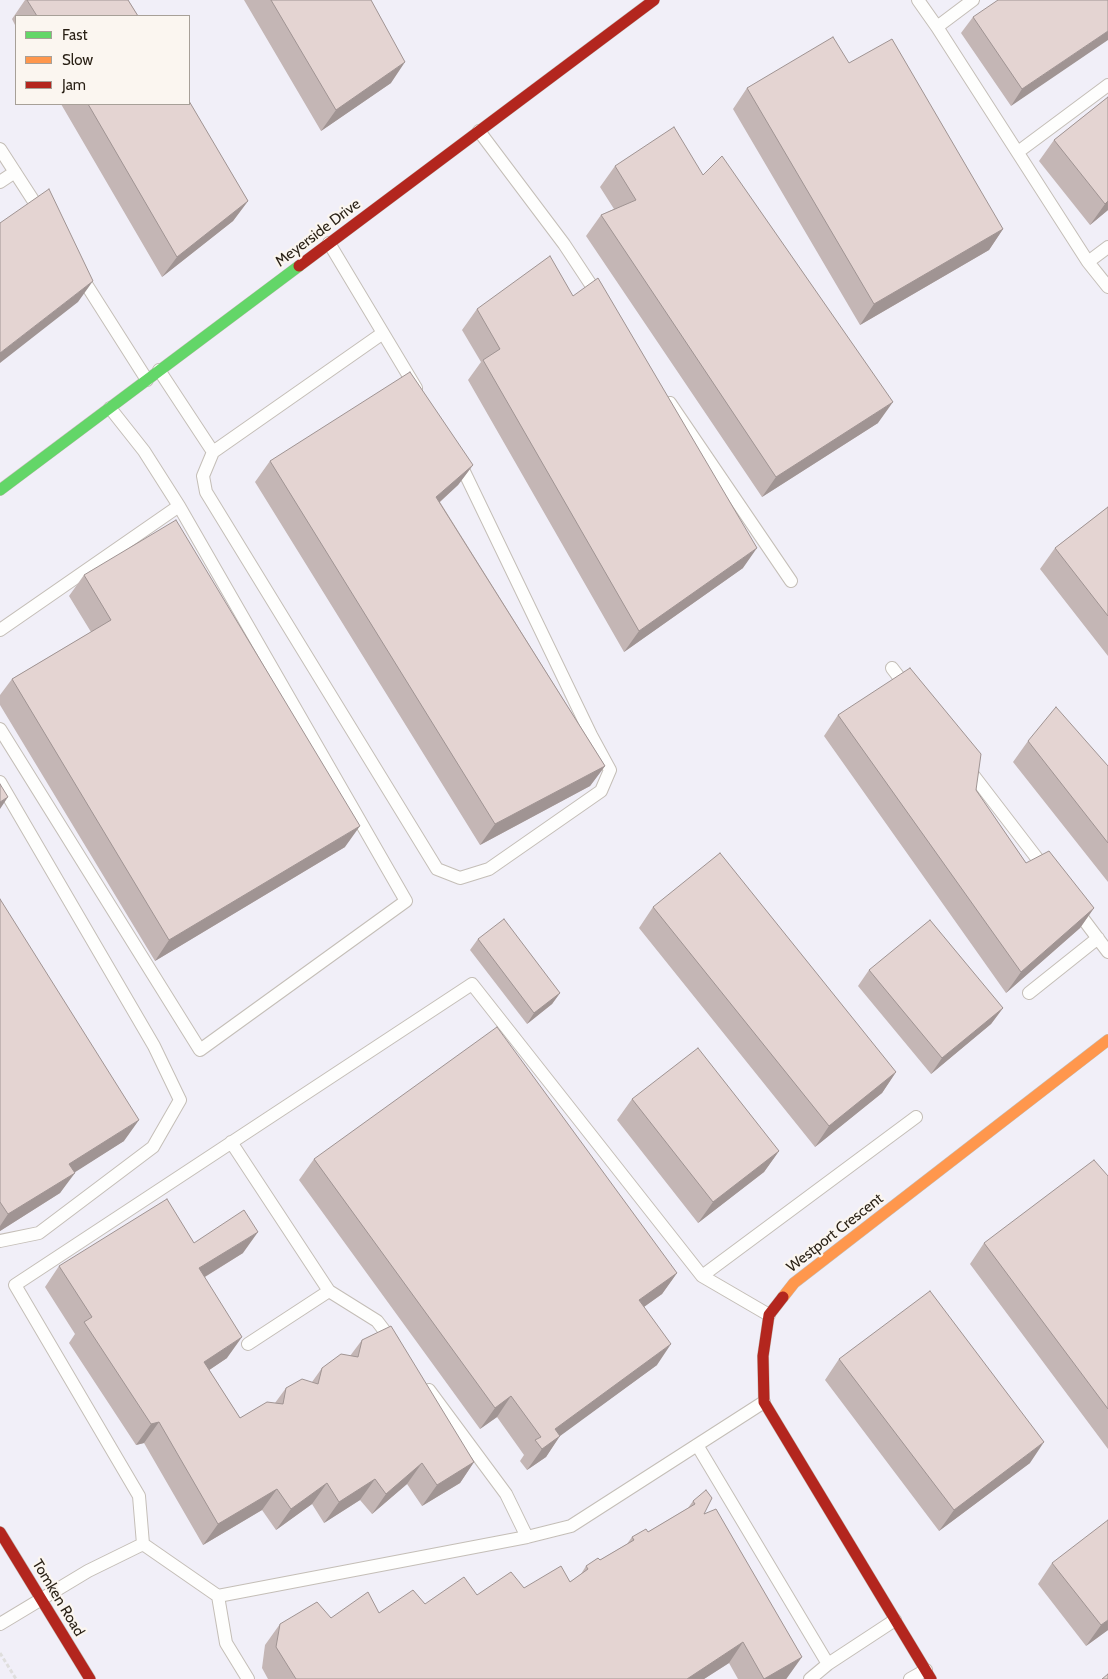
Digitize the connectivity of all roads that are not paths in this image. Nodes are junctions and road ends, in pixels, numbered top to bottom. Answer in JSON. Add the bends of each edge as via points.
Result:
{"nodes":[{"id":1,"x":654,"y":0,"type":"edge"},
{"id":2,"x":918,"y":0,"type":"edge"},
{"id":3,"x":973,"y":0,"type":"edge"},
{"id":4,"x":937,"y":27,"type":"junction"},
{"id":5,"x":1108,"y":85,"type":"edge"},
{"id":6,"x":478,"y":132,"type":"junction"},
{"id":7,"x":0,"y":149,"type":"edge"},
{"id":8,"x":1018,"y":152,"type":"junction"},
{"id":9,"x":15,"y":172,"type":"junction"},
{"id":10,"x":0,"y":182,"type":"edge"},
{"id":11,"x":47,"y":222,"type":"edge"},
{"id":12,"x":329,"y":244,"type":"junction"},
{"id":13,"x":1108,"y":247,"type":"edge"},
{"id":14,"x":1088,"y":262,"type":"junction"},
{"id":15,"x":73,"y":264,"type":"edge"},
{"id":16,"x":1108,"y":287,"type":"edge"},
{"id":17,"x":608,"y":310,"type":"edge"},
{"id":18,"x":383,"y":333,"type":"junction"},
{"id":19,"x":159,"y":370,"type":"junction"},
{"id":20,"x":147,"y":380,"type":"junction"},
{"id":21,"x":663,"y":392,"type":"edge"},
{"id":22,"x":422,"y":398,"type":"edge"},
{"id":23,"x":110,"y":408,"type":"junction"},
{"id":24,"x":452,"y":447,"type":"edge"},
{"id":25,"x":213,"y":452,"type":"junction"},
{"id":26,"x":0,"y":490,"type":"edge"},
{"id":27,"x":179,"y":506,"type":"junction"},
{"id":28,"x":791,"y":581,"type":"dead end"},
{"id":29,"x":0,"y":630,"type":"edge"},
{"id":30,"x":892,"y":668,"type":"dead end"},
{"id":31,"x":915,"y":699,"type":"edge"},
{"id":32,"x":0,"y":729,"type":"edge"},
{"id":33,"x":962,"y":761,"type":"edge"},
{"id":34,"x":0,"y":782,"type":"edge"},
{"id":35,"x":1051,"y":876,"type":"edge"},
{"id":36,"x":1068,"y":900,"type":"edge"},
{"id":37,"x":1098,"y":938,"type":"junction"},
{"id":38,"x":1108,"y":952,"type":"edge"},
{"id":39,"x":1029,"y":993,"type":"dead end"},
{"id":40,"x":1108,"y":1040,"type":"edge"},
{"id":41,"x":916,"y":1117,"type":"dead end"},
{"id":42,"x":230,"y":1142,"type":"junction"},
{"id":43,"x":0,"y":1241,"type":"edge"},
{"id":44,"x":702,"y":1276,"type":"junction"},
{"id":45,"x":329,"y":1291,"type":"junction"},
{"id":46,"x":769,"y":1315,"type":"junction"},
{"id":47,"x":248,"y":1344,"type":"dead end"},
{"id":48,"x":400,"y":1353,"type":"edge"},
{"id":49,"x":424,"y":1384,"type":"edge"},
{"id":50,"x":764,"y":1402,"type":"junction"},
{"id":51,"x":697,"y":1446,"type":"junction"},
{"id":52,"x":0,"y":1532,"type":"edge"},
{"id":53,"x":527,"y":1537,"type":"junction"},
{"id":54,"x":143,"y":1544,"type":"junction"},
{"id":55,"x":218,"y":1596,"type":"junction"},
{"id":56,"x":41,"y":1599,"type":"junction"},
{"id":57,"x":895,"y":1620,"type":"junction"},
{"id":58,"x":0,"y":1624,"type":"edge"},
{"id":59,"x":828,"y":1664,"type":"junction"},
{"id":60,"x":928,"y":1674,"type":"edge"},
{"id":61,"x":90,"y":1679,"type":"edge"},
{"id":62,"x":248,"y":1679,"type":"edge"},
{"id":63,"x":810,"y":1679,"type":"edge"},
{"id":64,"x":910,"y":1679,"type":"edge"}],
"edges":[{"from":1,"to":6,"type":"street","name":"Meyerside Drive"},
{"from":2,"to":4,"type":"lane"},
{"from":3,"to":4,"type":"lane"},
{"from":4,"to":8,"type":"lane"},
{"from":5,"to":8,"type":"lane"},
{"from":6,"to":12,"type":"street","name":"Meyerside Drive"},
{"from":6,"to":17,"type":"lane","via":[[564,244]]},
{"from":7,"to":9,"type":"lane"},
{"from":8,"to":14,"type":"lane"},
{"from":9,"to":10,"type":"lane"},
{"from":9,"to":11,"type":"lane"},
{"from":12,"to":18,"type":"lane"},
{"from":12,"to":19,"type":"street","name":"Meyerside Drive"},
{"from":13,"to":14,"type":"lane"},
{"from":14,"to":16,"type":"lane"},
{"from":15,"to":20,"type":"lane"},
{"from":18,"to":22,"type":"lane"},
{"from":18,"to":25,"type":"lane"},
{"from":19,"to":20,"type":"street","name":"Meyerside Drive"},
{"from":19,"to":25,"type":"lane"},
{"from":20,"to":23,"type":"street","name":"Meyerside Drive"},
{"from":21,"to":28,"type":"lane"},
{"from":23,"to":26,"type":"street","name":"Meyerside Drive"},
{"from":23,"to":27,"type":"lane","via":[[144,451]]},
{"from":24,"to":25,"type":"lane","via":[[610,770],[601,791],[489,869],[460,878],[437,870],[206,492],[203,476]]},
{"from":27,"to":29,"type":"lane"},
{"from":27,"to":32,"type":"lane","via":[[406,901],[200,1050]]},
{"from":30,"to":31,"type":"lane"},
{"from":33,"to":35,"type":"lane"},
{"from":34,"to":43,"type":"lane","via":[[154,1046],[180,1100],[153,1147],[39,1233]]},
{"from":36,"to":37,"type":"lane"},
{"from":37,"to":38,"type":"lane"},
{"from":37,"to":39,"type":"lane"},
{"from":40,"to":46,"type":"street","name":"Westport Crescent","via":[[794,1283]]},
{"from":41,"to":44,"type":"lane"},
{"from":42,"to":44,"type":"lane","via":[[472,984]]},
{"from":42,"to":45,"type":"lane"},
{"from":42,"to":54,"type":"lane","via":[[14,1284],[139,1496]]},
{"from":44,"to":46,"type":"lane"},
{"from":45,"to":47,"type":"lane"},
{"from":45,"to":48,"type":"lane","via":[[377,1321]]},
{"from":46,"to":50,"type":"street","name":"Westport Crescent","via":[[763,1356]]},
{"from":49,"to":53,"type":"lane","via":[[506,1494]]},
{"from":50,"to":51,"type":"lane"},
{"from":50,"to":57,"type":"street","name":"Westport Crescent"},
{"from":51,"to":53,"type":"lane","via":[[571,1526]]},
{"from":51,"to":59,"type":"lane"},
{"from":52,"to":56,"type":"street","name":"Tomken Road"},
{"from":53,"to":55,"type":"lane"},
{"from":54,"to":55,"type":"lane"},
{"from":54,"to":56,"type":"lane"},
{"from":55,"to":62,"type":"lane","via":[[226,1643]]},
{"from":56,"to":58,"type":"lane"},
{"from":56,"to":61,"type":"street","name":"Tomken Road"},
{"from":57,"to":59,"type":"lane"},
{"from":57,"to":60,"type":"street","name":"Westport Crescent"},
{"from":59,"to":63,"type":"lane"},
{"from":60,"to":64,"type":"lane"}]}
